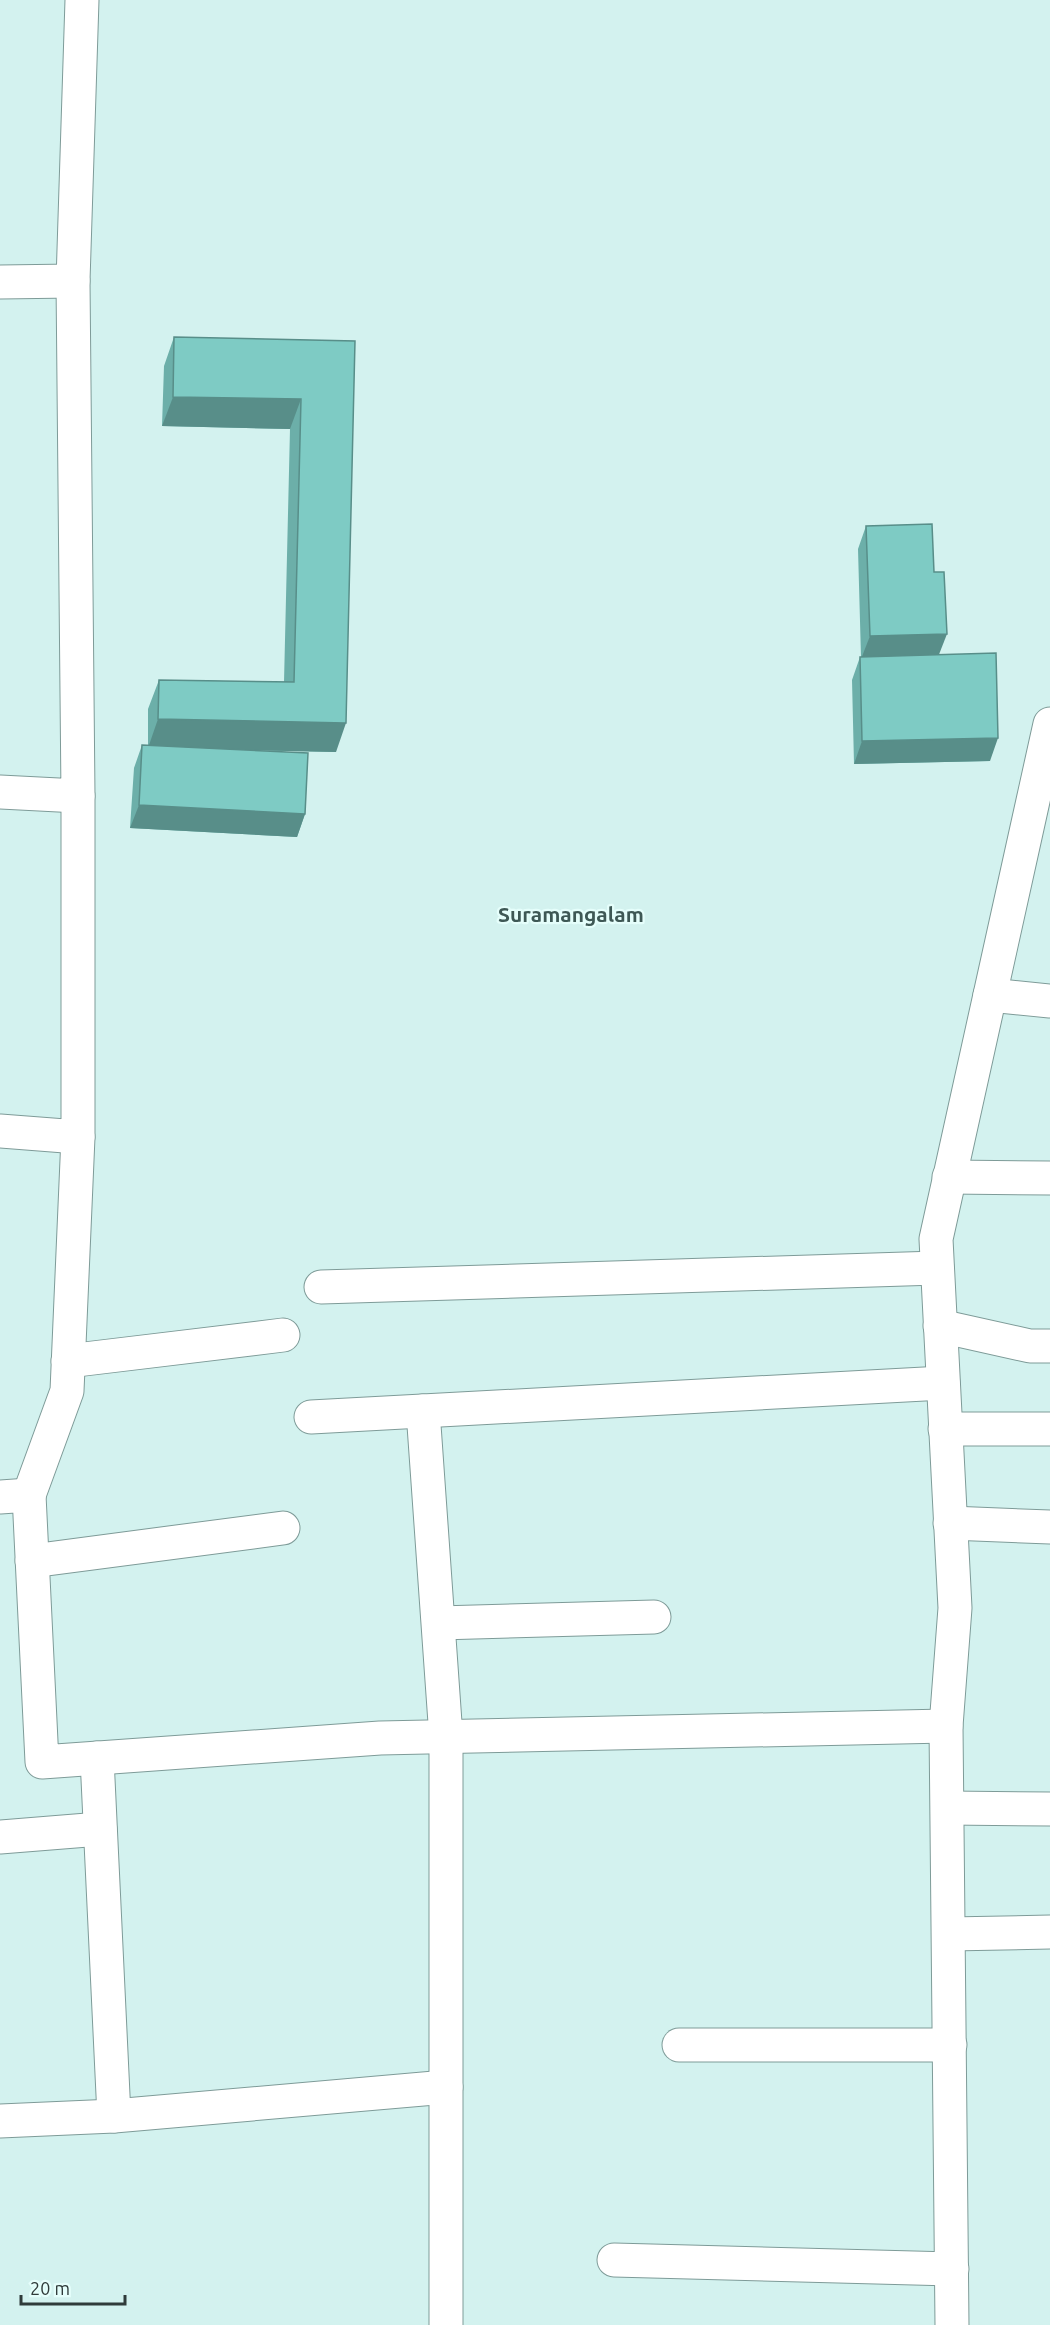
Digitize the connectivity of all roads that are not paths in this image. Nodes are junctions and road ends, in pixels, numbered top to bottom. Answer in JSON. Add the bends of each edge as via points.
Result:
{"nodes":[{"id":1,"x":82,"y":0,"type":"edge"},
{"id":2,"x":73,"y":281,"type":"junction"},
{"id":3,"x":0,"y":282,"type":"edge"},
{"id":4,"x":1050,"y":724,"type":"edge"},
{"id":5,"x":0,"y":792,"type":"edge"},
{"id":6,"x":78,"y":796,"type":"junction"},
{"id":7,"x":990,"y":995,"type":"junction"},
{"id":8,"x":1050,"y":1001,"type":"edge"},
{"id":9,"x":0,"y":1131,"type":"edge"},
{"id":10,"x":78,"y":1137,"type":"junction"},
{"id":11,"x":950,"y":1177,"type":"junction"},
{"id":12,"x":1050,"y":1178,"type":"edge"},
{"id":13,"x":937,"y":1268,"type":"junction"},
{"id":14,"x":321,"y":1287,"type":"dead end"},
{"id":15,"x":940,"y":1326,"type":"junction"},
{"id":16,"x":283,"y":1335,"type":"dead end"},
{"id":17,"x":1050,"y":1346,"type":"edge"},
{"id":18,"x":68,"y":1361,"type":"junction"},
{"id":19,"x":943,"y":1383,"type":"junction"},
{"id":20,"x":423,"y":1411,"type":"junction"},
{"id":21,"x":311,"y":1417,"type":"dead end"},
{"id":22,"x":945,"y":1429,"type":"junction"},
{"id":23,"x":1050,"y":1429,"type":"edge"},
{"id":24,"x":15,"y":1496,"type":"edge"},
{"id":25,"x":950,"y":1523,"type":"junction"},
{"id":26,"x":1050,"y":1527,"type":"edge"},
{"id":27,"x":283,"y":1528,"type":"dead end"},
{"id":28,"x":32,"y":1561,"type":"junction"},
{"id":29,"x":654,"y":1617,"type":"dead end"},
{"id":30,"x":438,"y":1623,"type":"junction"},
{"id":31,"x":946,"y":1726,"type":"junction"},
{"id":32,"x":446,"y":1737,"type":"junction"},
{"id":33,"x":97,"y":1758,"type":"junction"},
{"id":34,"x":948,"y":1808,"type":"junction"},
{"id":35,"x":1050,"y":1809,"type":"edge"},
{"id":36,"x":100,"y":1829,"type":"junction"},
{"id":37,"x":0,"y":1837,"type":"edge"},
{"id":38,"x":1050,"y":1932,"type":"edge"},
{"id":39,"x":949,"y":1934,"type":"junction"},
{"id":40,"x":679,"y":2044,"type":"dead end"},
{"id":41,"x":950,"y":2045,"type":"junction"},
{"id":42,"x":446,"y":2087,"type":"junction"},
{"id":43,"x":114,"y":2116,"type":"junction"},
{"id":44,"x":0,"y":2121,"type":"edge"},
{"id":45,"x":614,"y":2260,"type":"dead end"},
{"id":46,"x":952,"y":2269,"type":"junction"},
{"id":47,"x":446,"y":2325,"type":"edge"},
{"id":48,"x":952,"y":2325,"type":"edge"}],
"edges":[{"from":1,"to":2,"type":"street"},
{"from":2,"to":3,"type":"street"},
{"from":2,"to":6,"type":"street"},
{"from":4,"to":7,"type":"street"},
{"from":5,"to":6,"type":"street"},
{"from":6,"to":10,"type":"street"},
{"from":7,"to":8,"type":"street"},
{"from":7,"to":11,"type":"street"},
{"from":9,"to":10,"type":"street"},
{"from":10,"to":18,"type":"street"},
{"from":11,"to":12,"type":"street"},
{"from":11,"to":13,"type":"street","via":[[936,1239]]},
{"from":13,"to":14,"type":"street"},
{"from":13,"to":15,"type":"street"},
{"from":15,"to":17,"type":"street","via":[[1030,1346]]},
{"from":15,"to":19,"type":"street"},
{"from":16,"to":18,"type":"street"},
{"from":18,"to":24,"type":"street","via":[[67,1391]]},
{"from":19,"to":20,"type":"street"},
{"from":19,"to":22,"type":"street"},
{"from":20,"to":21,"type":"street"},
{"from":20,"to":30,"type":"street"},
{"from":22,"to":23,"type":"street"},
{"from":22,"to":25,"type":"street"},
{"from":24,"to":28,"type":"street"},
{"from":25,"to":26,"type":"street"},
{"from":25,"to":31,"type":"street","via":[[955,1608]]},
{"from":27,"to":28,"type":"street"},
{"from":28,"to":33,"type":"street","via":[[42,1762]]},
{"from":29,"to":30,"type":"street"},
{"from":30,"to":32,"type":"street"},
{"from":31,"to":32,"type":"street"},
{"from":31,"to":34,"type":"street"},
{"from":32,"to":33,"type":"street"},
{"from":32,"to":42,"type":"street"},
{"from":33,"to":36,"type":"street"},
{"from":34,"to":35,"type":"street"},
{"from":34,"to":39,"type":"street"},
{"from":36,"to":37,"type":"street"},
{"from":36,"to":43,"type":"street"},
{"from":38,"to":39,"type":"street"},
{"from":39,"to":41,"type":"street"},
{"from":40,"to":41,"type":"street"},
{"from":41,"to":46,"type":"street"},
{"from":42,"to":43,"type":"street"},
{"from":42,"to":47,"type":"street"},
{"from":43,"to":44,"type":"street"},
{"from":45,"to":46,"type":"street"},
{"from":46,"to":48,"type":"street"}]}
